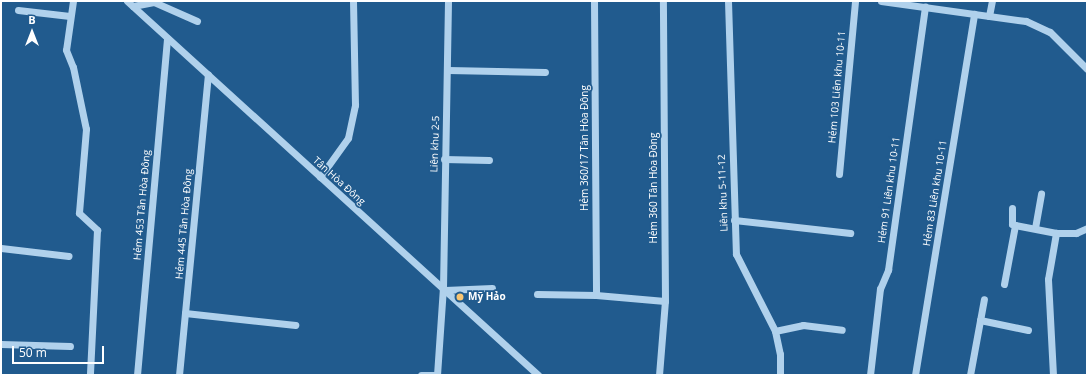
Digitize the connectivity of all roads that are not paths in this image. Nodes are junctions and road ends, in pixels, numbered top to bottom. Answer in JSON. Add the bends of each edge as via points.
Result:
{"nodes":[{"id":1,"x":73,"y":1,"type":"edge"},
{"id":2,"x":127,"y":1,"type":"edge"},
{"id":3,"x":353,"y":1,"type":"edge"},
{"id":4,"x":448,"y":1,"type":"edge"},
{"id":5,"x":594,"y":1,"type":"edge"},
{"id":6,"x":663,"y":1,"type":"edge"},
{"id":7,"x":728,"y":1,"type":"edge"},
{"id":8,"x":855,"y":1,"type":"edge"},
{"id":9,"x":881,"y":1,"type":"edge"},
{"id":10,"x":992,"y":1,"type":"edge"},
{"id":11,"x":903,"y":2,"type":"edge"},
{"id":12,"x":133,"y":6,"type":"junction"},
{"id":13,"x":925,"y":7,"type":"junction"},
{"id":14,"x":18,"y":10,"type":"dead end"},
{"id":15,"x":974,"y":14,"type":"junction"},
{"id":16,"x":70,"y":16,"type":"junction"},
{"id":17,"x":989,"y":16,"type":"junction"},
{"id":18,"x":197,"y":21,"type":"dead end"},
{"id":19,"x":167,"y":38,"type":"junction"},
{"id":20,"x":448,"y":70,"type":"junction"},
{"id":21,"x":1087,"y":70,"type":"edge"},
{"id":22,"x":545,"y":72,"type":"dead end"},
{"id":23,"x":208,"y":74,"type":"junction"},
{"id":24,"x":444,"y":159,"type":"junction"},
{"id":25,"x":489,"y":160,"type":"dead end"},
{"id":26,"x":839,"y":174,"type":"dead end"},
{"id":27,"x":320,"y":177,"type":"junction"},
{"id":28,"x":1041,"y":194,"type":"dead end"},
{"id":29,"x":1012,"y":208,"type":"dead end"},
{"id":30,"x":734,"y":220,"type":"junction"},
{"id":31,"x":1015,"y":225,"type":"junction"},
{"id":32,"x":1034,"y":228,"type":"junction"},
{"id":33,"x":1087,"y":228,"type":"edge"},
{"id":34,"x":850,"y":233,"type":"dead end"},
{"id":35,"x":1056,"y":233,"type":"junction"},
{"id":36,"x":1,"y":248,"type":"edge"},
{"id":37,"x":69,"y":256,"type":"dead end"},
{"id":38,"x":1004,"y":284,"type":"dead end"},
{"id":39,"x":492,"y":288,"type":"dead end"},
{"id":40,"x":444,"y":289,"type":"junction"},
{"id":41,"x":537,"y":294,"type":"dead end"},
{"id":42,"x":596,"y":295,"type":"junction"},
{"id":43,"x":984,"y":299,"type":"dead end"},
{"id":44,"x":665,"y":300,"type":"junction"},
{"id":45,"x":186,"y":313,"type":"junction"},
{"id":46,"x":980,"y":320,"type":"junction"},
{"id":47,"x":295,"y":325,"type":"dead end"},
{"id":48,"x":842,"y":330,"type":"dead end"},
{"id":49,"x":1028,"y":330,"type":"dead end"},
{"id":50,"x":775,"y":331,"type":"junction"},
{"id":51,"x":1,"y":344,"type":"edge"},
{"id":52,"x":70,"y":346,"type":"dead end"},
{"id":53,"x":90,"y":375,"type":"edge"},
{"id":54,"x":137,"y":375,"type":"edge"},
{"id":55,"x":179,"y":375,"type":"edge"},
{"id":56,"x":421,"y":375,"type":"edge"},
{"id":57,"x":437,"y":375,"type":"edge"},
{"id":58,"x":538,"y":375,"type":"edge"},
{"id":59,"x":659,"y":375,"type":"edge"},
{"id":60,"x":780,"y":375,"type":"edge"},
{"id":61,"x":870,"y":375,"type":"edge"},
{"id":62,"x":915,"y":375,"type":"edge"},
{"id":63,"x":970,"y":375,"type":"edge"},
{"id":64,"x":1053,"y":375,"type":"edge"}],
"edges":[{"from":1,"to":16,"type":"street"},
{"from":2,"to":12,"type":"street","name":"Tân Hòa Đông"},
{"from":3,"to":27,"type":"street","via":[[355,105],[348,138]]},
{"from":4,"to":20,"type":"street","name":"Liên khu 2-5"},
{"from":5,"to":42,"type":"street","name":"Hẻm 360/17 Tân Hòa Đông"},
{"from":6,"to":44,"type":"street","name":"Hẻm 360 Tân Hòa Đông"},
{"from":7,"to":30,"type":"street","name":"Liên khu 5-11-12"},
{"from":8,"to":26,"type":"street","name":"Hẻm 103 Liên khu 10-11"},
{"from":9,"to":11,"type":"street"},
{"from":10,"to":17,"type":"street"},
{"from":11,"to":13,"type":"street"},
{"from":12,"to":18,"type":"street","via":[[154,2]]},
{"from":12,"to":19,"type":"street","name":"Tân Hòa Đông"},
{"from":13,"to":15,"type":"street"},
{"from":13,"to":61,"type":"street","name":"Hẻm 91 Liên khu 10-11","via":[[888,270],[880,289]]},
{"from":14,"to":16,"type":"street"},
{"from":15,"to":17,"type":"street"},
{"from":15,"to":62,"type":"street","name":"Hẻm 83 Liên khu 10-11"},
{"from":16,"to":53,"type":"street","via":[[66,50],[73,67],[86,129],[79,213],[96,230]]},
{"from":17,"to":21,"type":"street","via":[[1026,21],[1050,32]]},
{"from":19,"to":23,"type":"street","name":"Tân Hòa Đông"},
{"from":19,"to":54,"type":"street","name":"Hẻm 453 Tân Hòa Đông"},
{"from":20,"to":22,"type":"street"},
{"from":20,"to":24,"type":"street","name":"Liên khu 2-5"},
{"from":23,"to":27,"type":"street","name":"Tân Hòa Đông"},
{"from":23,"to":45,"type":"street","name":"Hẻm 445 Tân Hòa Đông"},
{"from":24,"to":25,"type":"street"},
{"from":24,"to":40,"type":"street","name":"Liên khu 2-5"},
{"from":27,"to":40,"type":"street","name":"Tân Hòa Đông"},
{"from":28,"to":32,"type":"street"},
{"from":29,"to":31,"type":"street","via":[[1012,224]]},
{"from":30,"to":34,"type":"street"},
{"from":30,"to":50,"type":"street","name":"Liên khu 5-11-12","via":[[736,254]]},
{"from":31,"to":32,"type":"street"},
{"from":31,"to":38,"type":"street"},
{"from":32,"to":35,"type":"street"},
{"from":33,"to":35,"type":"street","via":[[1076,233]]},
{"from":35,"to":64,"type":"street","via":[[1048,280]]},
{"from":36,"to":37,"type":"street"},
{"from":39,"to":40,"type":"street"},
{"from":40,"to":57,"type":"street","name":"Liên khu 2-5"},
{"from":40,"to":58,"type":"street","name":"Tân Hòa Đông"},
{"from":41,"to":42,"type":"street"},
{"from":42,"to":44,"type":"street"},
{"from":43,"to":46,"type":"street"},
{"from":44,"to":59,"type":"street","name":"Hẻm 360 Tân Hòa Đông"},
{"from":45,"to":47,"type":"street"},
{"from":45,"to":55,"type":"street","name":"Hẻm 445 Tân Hòa Đông"},
{"from":46,"to":49,"type":"street"},
{"from":46,"to":63,"type":"street"},
{"from":48,"to":50,"type":"street","via":[[802,325]]},
{"from":50,"to":60,"type":"street","name":"Liên khu 5-11-12","via":[[780,354]]},
{"from":51,"to":52,"type":"street"},
{"from":56,"to":57,"type":"street"}]}
